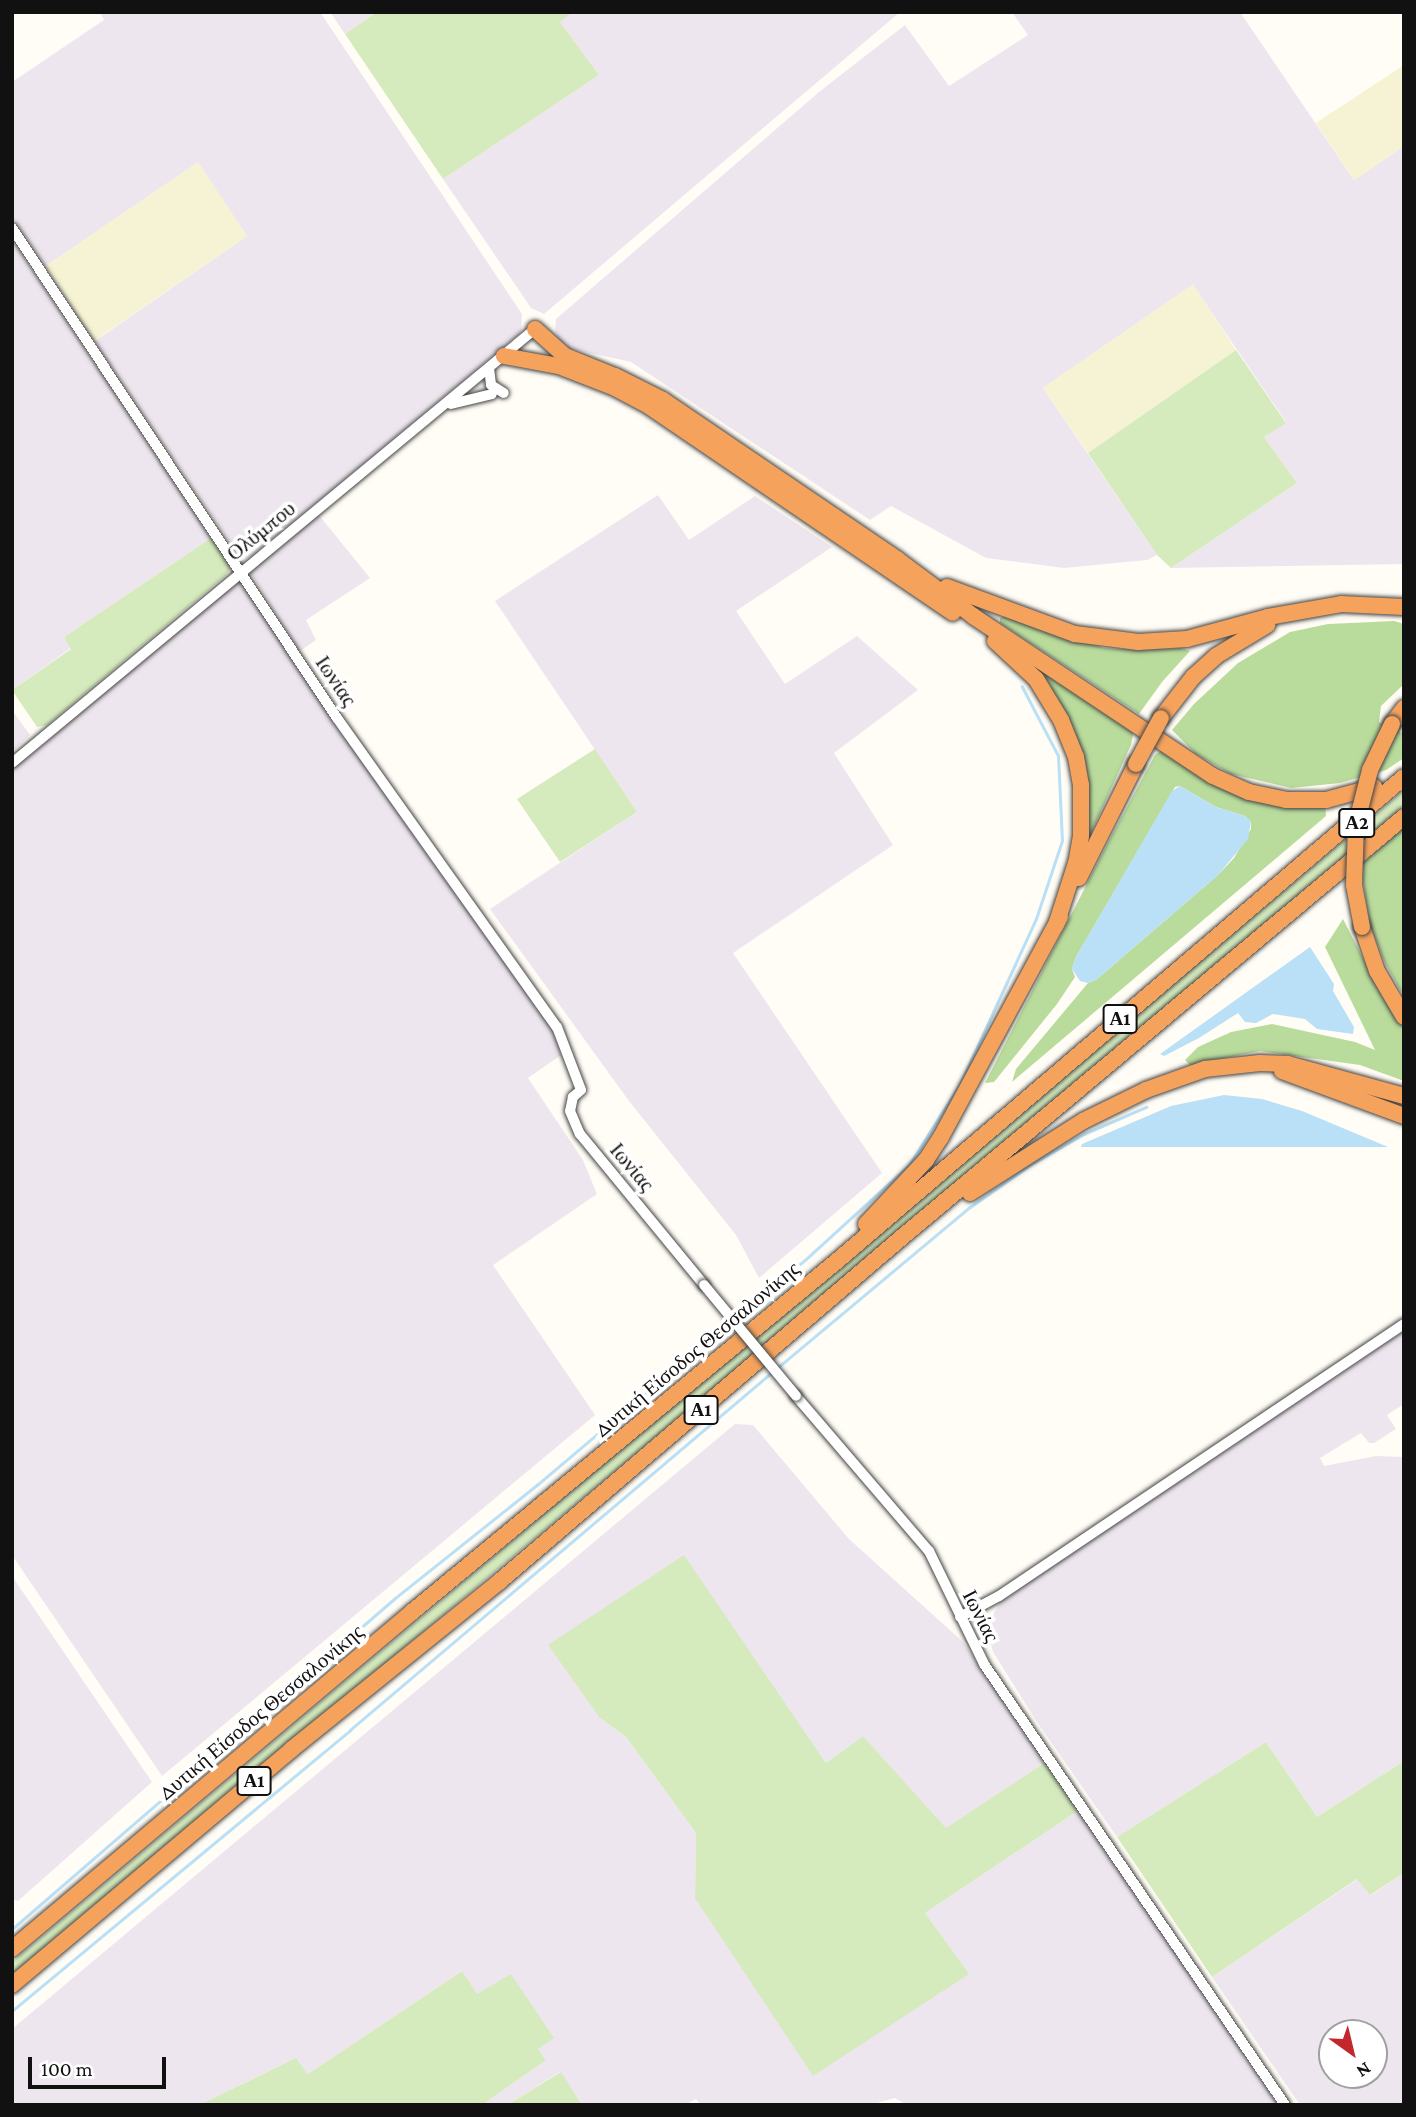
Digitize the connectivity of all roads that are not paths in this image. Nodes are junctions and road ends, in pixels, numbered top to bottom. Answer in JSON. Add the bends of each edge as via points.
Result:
{"nodes":[{"id":1,"x":12,"y":228,"type":"edge"},
{"id":2,"x":535,"y":329,"type":"junction"},
{"id":3,"x":504,"y":356,"type":"junction"},
{"id":4,"x":559,"y":366,"type":"junction"},
{"id":5,"x":489,"y":368,"type":"junction"},
{"id":6,"x":442,"y":408,"type":"junction"},
{"id":7,"x":898,"y":561,"type":"junction"},
{"id":8,"x":241,"y":572,"type":"junction"},
{"id":9,"x":1404,"y":607,"type":"edge"},
{"id":10,"x":1292,"y":614,"type":"junction"},
{"id":11,"x":1404,"y":708,"type":"edge"},
{"id":12,"x":12,"y":763,"type":"edge"},
{"id":13,"x":1404,"y":771,"type":"edge"},
{"id":14,"x":1404,"y":777,"type":"edge"},
{"id":15,"x":1404,"y":817,"type":"edge"},
{"id":16,"x":1056,"y":925,"type":"junction"},
{"id":17,"x":1404,"y":1017,"type":"edge"},
{"id":18,"x":1260,"y":1063,"type":"junction"},
{"id":19,"x":1404,"y":1096,"type":"edge"},
{"id":20,"x":1404,"y":1116,"type":"edge"},
{"id":21,"x":901,"y":1238,"type":"junction"},
{"id":22,"x":837,"y":1261,"type":"junction"},
{"id":23,"x":1404,"y":1324,"type":"edge"},
{"id":24,"x":960,"y":1617,"type":"junction"},
{"id":25,"x":12,"y":1949,"type":"edge"},
{"id":26,"x":12,"y":1985,"type":"edge"},
{"id":27,"x":1285,"y":2105,"type":"edge"}],
"edges":[{"from":1,"to":8,"type":"street","name":"Ιωνίας"},
{"from":2,"to":3,"type":"street","name":"Ολύμπου"},
{"from":2,"to":4,"type":"highway","via":[[540,347]]},
{"from":2,"to":7,"type":"highway","via":[[565,356],[663,400]]},
{"from":3,"to":4,"type":"highway"},
{"from":3,"to":5,"type":"street","name":"Ολύμπου"},
{"from":4,"to":16,"type":"highway","via":[[650,407],[983,632],[1036,680],[1070,740],[1081,785],[1081,836]]},
{"from":5,"to":6,"type":"street","name":"Ολύμπου"},
{"from":5,"to":6,"type":"street","via":[[491,385],[498,394],[470,397]]},
{"from":6,"to":8,"type":"street","name":"Ολύμπου"},
{"from":7,"to":10,"type":"highway","via":[[960,594],[1096,638],[1187,639]]},
{"from":7,"to":13,"type":"highway","via":[[973,616],[1230,785],[1268,797],[1326,800],[1372,788]]},
{"from":8,"to":12,"type":"street","name":"Ολύμπου"},
{"from":8,"to":24,"type":"street","name":"Ιωνίας","bridge":true,"via":[[337,718],[557,1027],[582,1090],[573,1097],[570,1111],[580,1134],[929,1551]]},
{"from":9,"to":10,"type":"highway","via":[[1341,604]]},
{"from":10,"to":16,"type":"highway","bridge":true,"via":[[1250,633],[1216,656],[1161,718]]},
{"from":11,"to":17,"type":"highway","number":"Α2","bridge":true,"via":[[1370,770],[1356,825],[1354,885],[1377,971]]},
{"from":14,"to":22,"type":"highway","name":"Δυτική Είσοδος Θεσσαλονίκης","number":"Α1"},
{"from":15,"to":21,"type":"highway","number":"Α1"},
{"from":16,"to":22,"type":"highway","via":[[942,1137]]},
{"from":18,"to":19,"type":"highway","via":[[1315,1070]]},
{"from":18,"to":20,"type":"highway"},
{"from":18,"to":21,"type":"highway","via":[[1205,1069],[1146,1090],[1024,1156]]},
{"from":21,"to":26,"type":"highway","number":"Α1","via":[[500,1581]]},
{"from":22,"to":25,"type":"highway","name":"Δυτική Είσοδος Θεσσαλονίκης","number":"Α1"},
{"from":23,"to":24,"type":"street","via":[[999,1596]]},
{"from":24,"to":27,"type":"street","name":"Ιωνίας","via":[[984,1664]]}]}
